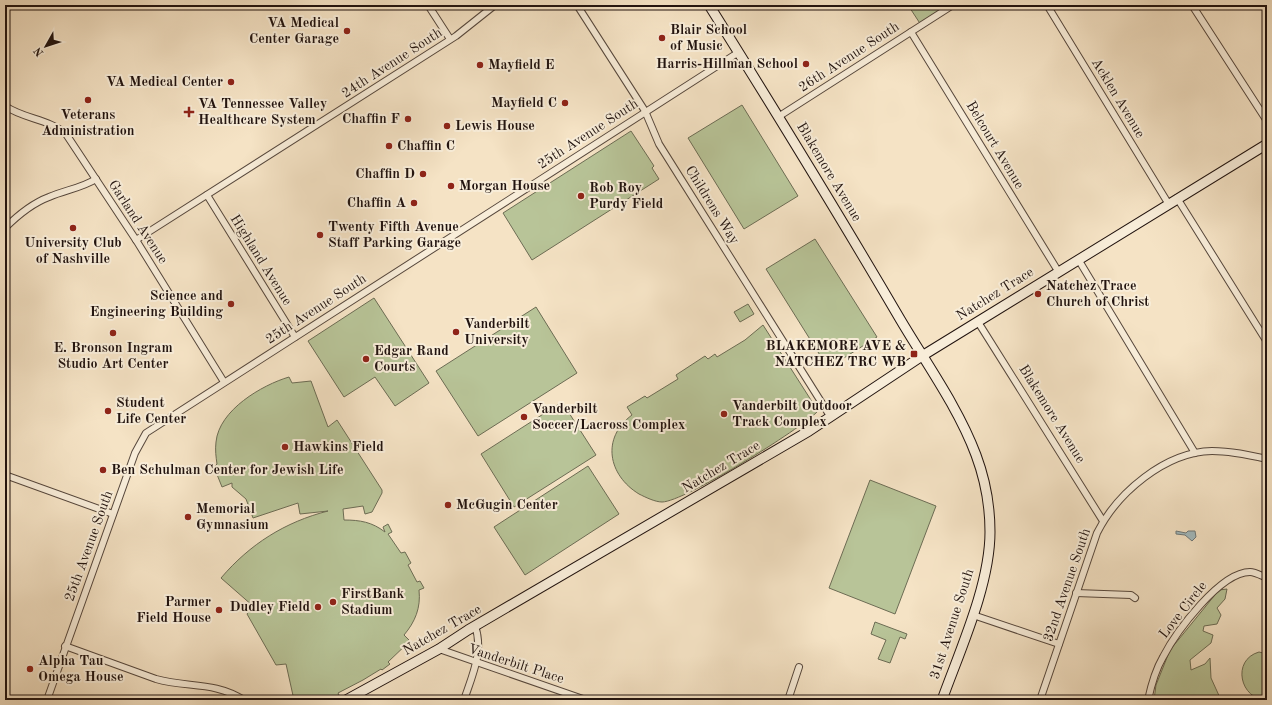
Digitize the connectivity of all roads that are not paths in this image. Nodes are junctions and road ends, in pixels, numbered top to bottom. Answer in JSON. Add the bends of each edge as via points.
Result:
{"nodes":[{"id":1,"x":428,"y":5,"type":"edge"},
{"id":2,"x":495,"y":5,"type":"edge"},
{"id":3,"x":577,"y":5,"type":"edge"},
{"id":4,"x":709,"y":5,"type":"edge"},
{"id":5,"x":953,"y":5,"type":"edge"},
{"id":6,"x":1047,"y":5,"type":"edge"},
{"id":7,"x":1192,"y":5,"type":"edge"},
{"id":8,"x":911,"y":32,"type":"junction"},
{"id":9,"x":450,"y":39,"type":"junction"},
{"id":10,"x":739,"y":52,"type":"junction"},
{"id":11,"x":5,"y":106,"type":"edge"},
{"id":12,"x":645,"y":111,"type":"junction"},
{"id":13,"x":778,"y":117,"type":"junction"},
{"id":14,"x":1267,"y":121,"type":"edge"},
{"id":15,"x":1267,"y":144,"type":"edge"},
{"id":16,"x":96,"y":179,"type":"junction"},
{"id":17,"x":207,"y":195,"type":"junction"},
{"id":18,"x":1177,"y":198,"type":"junction"},
{"id":19,"x":1168,"y":203,"type":"junction"},
{"id":20,"x":5,"y":228,"type":"edge"},
{"id":21,"x":136,"y":240,"type":"junction"},
{"id":22,"x":1078,"y":259,"type":"junction"},
{"id":23,"x":1058,"y":271,"type":"junction"},
{"id":24,"x":978,"y":322,"type":"junction"},
{"id":25,"x":295,"y":337,"type":"junction"},
{"id":26,"x":1267,"y":342,"type":"edge"},
{"id":27,"x":922,"y":356,"type":"junction"},
{"id":28,"x":224,"y":382,"type":"junction"},
{"id":29,"x":830,"y":416,"type":"junction"},
{"id":30,"x":1194,"y":453,"type":"junction"},
{"id":31,"x":1267,"y":460,"type":"edge"},
{"id":32,"x":5,"y":475,"type":"edge"},
{"id":33,"x":113,"y":514,"type":"junction"},
{"id":34,"x":1103,"y":522,"type":"junction"},
{"id":35,"x":1267,"y":578,"type":"edge"},
{"id":36,"x":1076,"y":594,"type":"junction"},
{"id":37,"x":1135,"y":598,"type":"dead end"},
{"id":38,"x":973,"y":615,"type":"junction"},
{"id":39,"x":475,"y":626,"type":"junction"},
{"id":40,"x":1059,"y":644,"type":"junction"},
{"id":41,"x":65,"y":646,"type":"junction"},
{"id":42,"x":439,"y":649,"type":"junction"},
{"id":43,"x":477,"y":662,"type":"junction"},
{"id":44,"x":800,"y":667,"type":"dead end"},
{"id":45,"x":47,"y":700,"type":"edge"},
{"id":46,"x":244,"y":700,"type":"edge"},
{"id":47,"x":346,"y":700,"type":"edge"},
{"id":48,"x":464,"y":700,"type":"edge"},
{"id":49,"x":586,"y":700,"type":"edge"},
{"id":50,"x":788,"y":700,"type":"edge"},
{"id":51,"x":942,"y":700,"type":"edge"},
{"id":52,"x":1040,"y":700,"type":"edge"},
{"id":53,"x":1148,"y":700,"type":"edge"}],
"edges":[{"from":1,"to":9,"type":"street"},
{"from":2,"to":9,"type":"street","name":"24th Avenue South"},
{"from":3,"to":12,"type":"street","name":"Childrens Way"},
{"from":4,"to":10,"type":"main road","name":"Blakemore Avenue"},
{"from":5,"to":8,"type":"street","name":"26th Avenue South"},
{"from":6,"to":19,"type":"street","name":"Acklen Avenue"},
{"from":7,"to":14,"type":"street"},
{"from":8,"to":13,"type":"street","name":"26th Avenue South"},
{"from":8,"to":23,"type":"street","name":"Belcourt Avenue"},
{"from":9,"to":17,"type":"street","name":"24th Avenue South"},
{"from":10,"to":12,"type":"street","name":"25th Avenue South"},
{"from":10,"to":13,"type":"main road","name":"Blakemore Avenue"},
{"from":11,"to":16,"type":"street","name":"Garland Avenue","via":[[18,114],[60,128]]},
{"from":12,"to":25,"type":"street","name":"25th Avenue South"},
{"from":12,"to":29,"type":"street","name":"Childrens Way","via":[[659,144]]},
{"from":13,"to":27,"type":"main road","name":"Blakemore Avenue"},
{"from":15,"to":18,"type":"main road","name":"Natchez Trace"},
{"from":16,"to":20,"type":"street","via":[[48,197]]},
{"from":16,"to":21,"type":"street","name":"Garland Avenue"},
{"from":17,"to":21,"type":"street","name":"24th Avenue South"},
{"from":17,"to":25,"type":"street","name":"Highland Avenue"},
{"from":18,"to":19,"type":"main road","name":"Natchez Trace"},
{"from":18,"to":26,"type":"street"},
{"from":19,"to":22,"type":"main road","name":"Natchez Trace"},
{"from":21,"to":28,"type":"street","name":"Garland Avenue"},
{"from":22,"to":23,"type":"main road","name":"Natchez Trace"},
{"from":22,"to":30,"type":"street"},
{"from":23,"to":24,"type":"main road","name":"Natchez Trace"},
{"from":24,"to":27,"type":"main road","name":"Natchez Trace"},
{"from":24,"to":34,"type":"street","name":"Blakemore Avenue"},
{"from":25,"to":28,"type":"street","name":"25th Avenue South"},
{"from":27,"to":29,"type":"main road","name":"Natchez Trace"},
{"from":27,"to":38,"type":"main road","name":"31st Avenue South","via":[[976,454],[984,481],[990,532],[988,558]]},
{"from":28,"to":33,"type":"street","name":"25th Avenue South","via":[[144,436]]},
{"from":29,"to":39,"type":"main road","name":"Natchez Trace","via":[[809,431]]},
{"from":30,"to":31,"type":"street","name":"32nd Avenue South","via":[[1235,452]]},
{"from":30,"to":34,"type":"street","name":"32nd Avenue South","via":[[1164,465],[1133,486]]},
{"from":32,"to":33,"type":"street"},
{"from":33,"to":41,"type":"street","name":"25th Avenue South"},
{"from":34,"to":36,"type":"street","name":"32nd Avenue South"},
{"from":35,"to":53,"type":"street","name":"Love Circle","via":[[1246,572],[1218,586],[1178,633],[1162,658]]},
{"from":36,"to":37,"type":"street","via":[[1130,595]]},
{"from":36,"to":40,"type":"street","name":"32nd Avenue South"},
{"from":38,"to":40,"type":"street"},
{"from":38,"to":51,"type":"main road","name":"31st Avenue South"},
{"from":39,"to":42,"type":"main road","name":"Natchez Trace"},
{"from":39,"to":43,"type":"street"},
{"from":40,"to":52,"type":"street","name":"32nd Avenue South"},
{"from":41,"to":45,"type":"street","name":"25th Avenue South"},
{"from":41,"to":46,"type":"street","via":[[156,679],[170,683],[217,687]]},
{"from":42,"to":43,"type":"street","name":"Vanderbilt Place"},
{"from":42,"to":47,"type":"main road","name":"Natchez Trace"},
{"from":43,"to":48,"type":"street"},
{"from":43,"to":49,"type":"street","name":"Vanderbilt Place"},
{"from":44,"to":50,"type":"street"}]}
